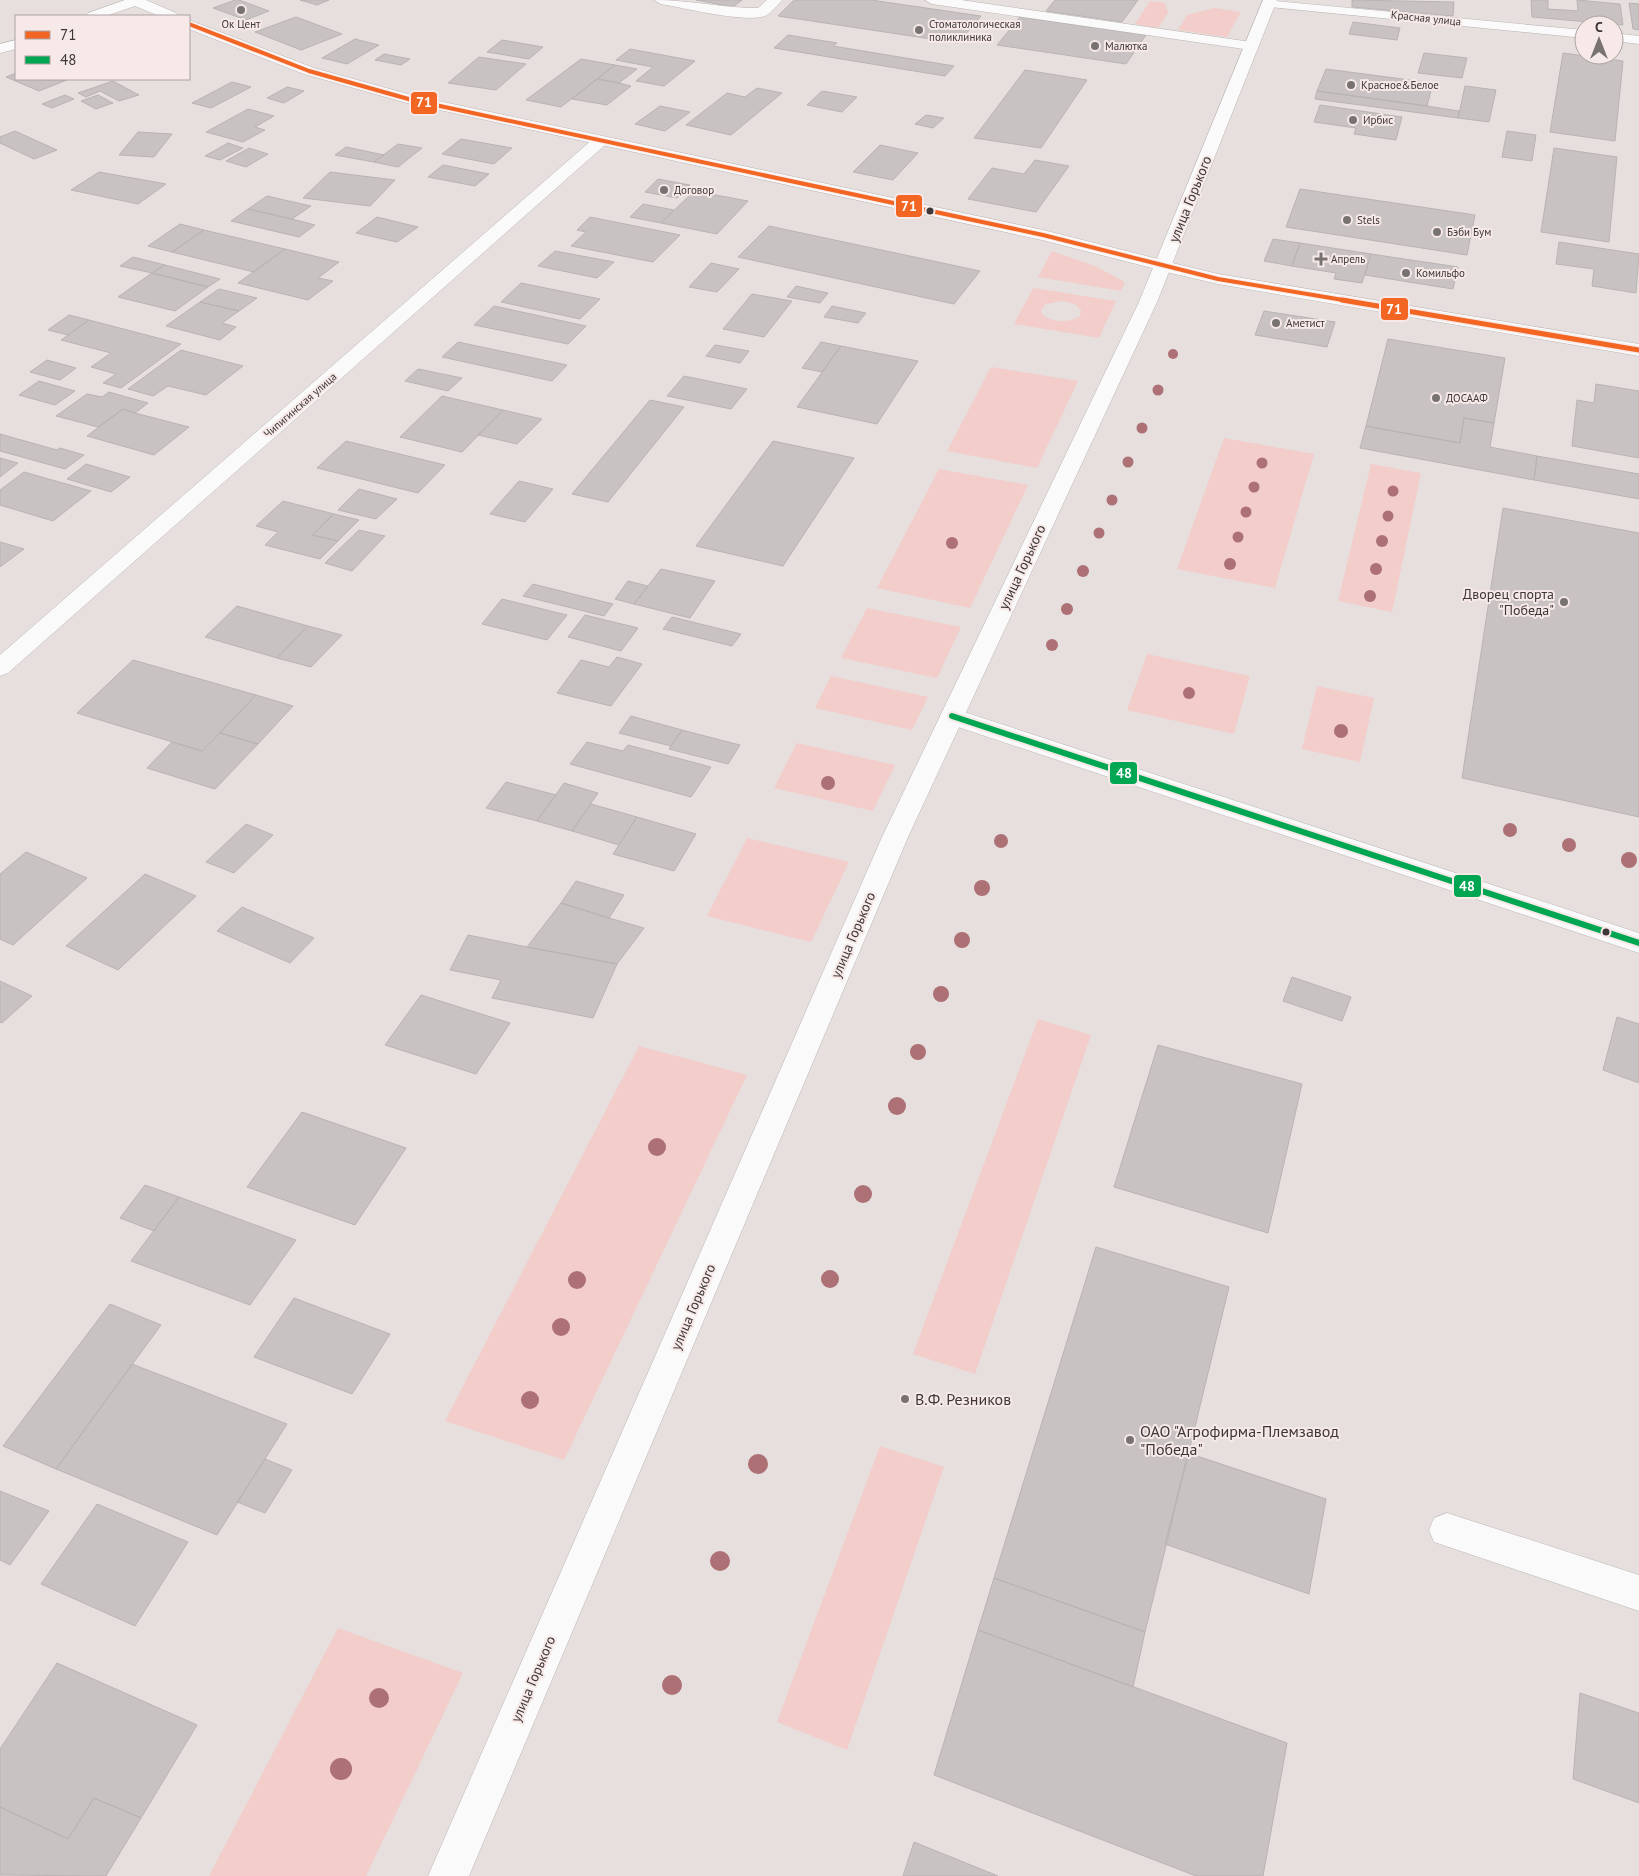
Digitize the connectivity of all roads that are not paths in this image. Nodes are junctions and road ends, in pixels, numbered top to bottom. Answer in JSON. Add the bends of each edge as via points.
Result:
{"nodes":[{"id":1,"x":135,"y":0,"type":"edge"},
{"id":2,"x":661,"y":0,"type":"edge"},
{"id":3,"x":775,"y":0,"type":"edge"},
{"id":4,"x":932,"y":0,"type":"edge"},
{"id":5,"x":1269,"y":1,"type":"edge"},
{"id":6,"x":96,"y":15,"type":"edge"},
{"id":7,"x":169,"y":15,"type":"edge"},
{"id":8,"x":190,"y":24,"type":"edge"},
{"id":9,"x":1574,"y":33,"type":"edge"},
{"id":10,"x":1624,"y":38,"type":"edge"},
{"id":11,"x":1639,"y":40,"type":"edge"},
{"id":12,"x":15,"y":44,"type":"edge"},
{"id":13,"x":1251,"y":46,"type":"junction"},
{"id":14,"x":0,"y":49,"type":"edge"},
{"id":15,"x":599,"y":142,"type":"junction"},
{"id":16,"x":1164,"y":266,"type":"junction"},
{"id":17,"x":1639,"y":350,"type":"edge"},
{"id":18,"x":0,"y":668,"type":"edge"},
{"id":19,"x":952,"y":716,"type":"junction"},
{"id":20,"x":1639,"y":943,"type":"edge"},
{"id":21,"x":1447,"y":1530,"type":"dead end"},
{"id":22,"x":1639,"y":1593,"type":"edge"},
{"id":23,"x":448,"y":1876,"type":"edge"}],
"edges":[{"from":1,"to":6,"type":"street"},
{"from":1,"to":7,"type":"street"},
{"from":2,"to":3,"type":"street","via":[[733,12],[762,12]]},
{"from":4,"to":13,"type":"street"},
{"from":5,"to":9,"type":"street","name":"Красная улица"},
{"from":5,"to":13,"type":"street","name":"улица Горького"},
{"from":8,"to":15,"type":"street","via":[[276,60],[353,85]]},
{"from":10,"to":11,"type":"street"},
{"from":12,"to":14,"type":"street"},
{"from":13,"to":16,"type":"street","name":"улица Горького"},
{"from":15,"to":16,"type":"street","via":[[1043,236]]},
{"from":15,"to":18,"type":"street","name":"Чипигинская улица"},
{"from":16,"to":17,"type":"street","via":[[1218,279]]},
{"from":16,"to":19,"type":"street","name":"улица Горького"},
{"from":19,"to":20,"type":"street"},
{"from":19,"to":23,"type":"street","name":"улица Горького","via":[[895,837]]},
{"from":21,"to":22,"type":"street"}]}
